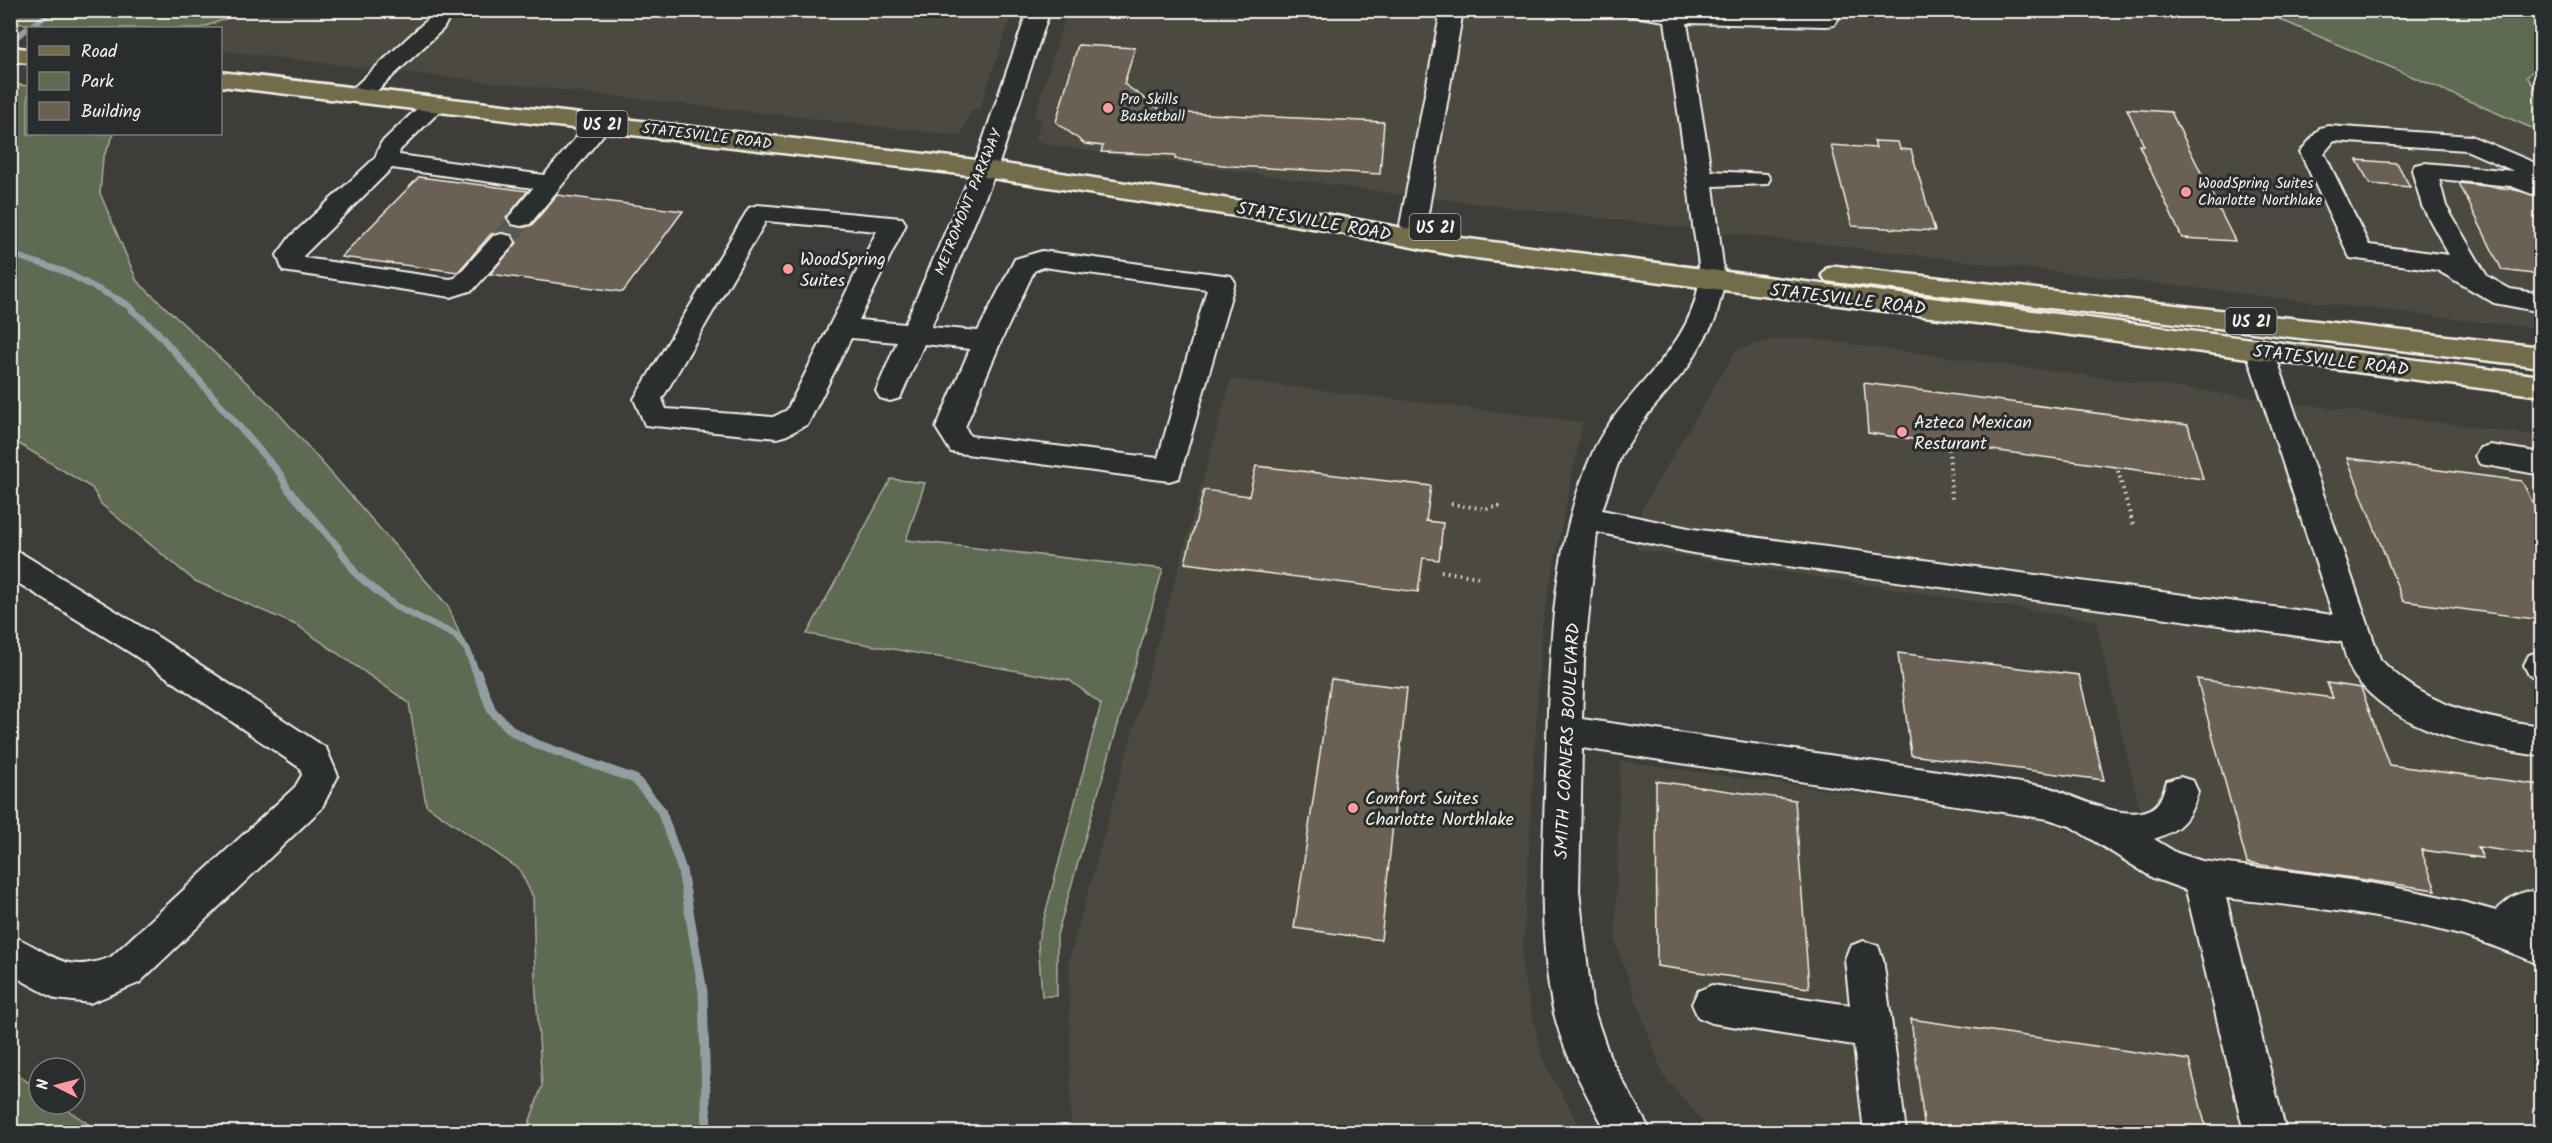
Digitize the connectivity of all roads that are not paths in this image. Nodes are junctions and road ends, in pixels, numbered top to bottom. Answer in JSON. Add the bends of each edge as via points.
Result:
{"nodes":[{"id":1,"x":444,"y":10,"type":"edge"},
{"id":2,"x":1039,"y":10,"type":"edge"},
{"id":3,"x":1452,"y":10,"type":"edge"},
{"id":4,"x":1635,"y":10,"type":"edge"},
{"id":5,"x":1834,"y":10,"type":"edge"},
{"id":6,"x":1675,"y":16,"type":"junction"},
{"id":7,"x":10,"y":54,"type":"edge"},
{"id":8,"x":27,"y":56,"type":"edge"},
{"id":9,"x":222,"y":79,"type":"edge"},
{"id":10,"x":358,"y":96,"type":"junction"},
{"id":11,"x":434,"y":105,"type":"junction"},
{"id":12,"x":600,"y":124,"type":"junction"},
{"id":13,"x":386,"y":160,"type":"junction"},
{"id":14,"x":985,"y":169,"type":"junction"},
{"id":15,"x":2541,"y":175,"type":"edge"},
{"id":16,"x":1700,"y":178,"type":"junction"},
{"id":17,"x":1758,"y":179,"type":"dead end"},
{"id":18,"x":551,"y":183,"type":"junction"},
{"id":19,"x":2541,"y":194,"type":"edge"},
{"id":20,"x":1158,"y":195,"type":"junction"},
{"id":21,"x":521,"y":218,"type":"tunnel mouth"},
{"id":22,"x":1413,"y":225,"type":"junction"},
{"id":23,"x":502,"y":242,"type":"tunnel mouth"},
{"id":24,"x":1712,"y":271,"type":"junction"},
{"id":25,"x":2477,"y":283,"type":"junction"},
{"id":26,"x":2541,"y":303,"type":"edge"},
{"id":27,"x":842,"y":328,"type":"junction"},
{"id":28,"x":915,"y":333,"type":"junction"},
{"id":29,"x":987,"y":341,"type":"junction"},
{"id":30,"x":2260,"y":351,"type":"junction"},
{"id":31,"x":2541,"y":357,"type":"edge"},
{"id":32,"x":2541,"y":369,"type":"edge"},
{"id":33,"x":2508,"y":382,"type":"junction"},
{"id":34,"x":2541,"y":386,"type":"edge"},
{"id":35,"x":890,"y":391,"type":"dead end"},
{"id":36,"x":2490,"y":456,"type":"dead end"},
{"id":37,"x":2541,"y":464,"type":"edge"},
{"id":38,"x":1585,"y":518,"type":"junction"},
{"id":39,"x":10,"y":562,"type":"edge"},
{"id":40,"x":2354,"y":631,"type":"junction"},
{"id":41,"x":1565,"y":731,"type":"junction"},
{"id":42,"x":2541,"y":741,"type":"edge"},
{"id":43,"x":2180,"y":792,"type":"dead end"},
{"id":44,"x":2103,"y":827,"type":"junction"},
{"id":45,"x":2202,"y":878,"type":"junction"},
{"id":46,"x":2541,"y":909,"type":"edge"},
{"id":47,"x":2502,"y":930,"type":"junction"},
{"id":48,"x":2541,"y":947,"type":"edge"},
{"id":49,"x":10,"y":953,"type":"edge"},
{"id":50,"x":1864,"y":959,"type":"dead end"},
{"id":51,"x":1712,"y":1004,"type":"dead end"},
{"id":52,"x":1872,"y":1028,"type":"junction"},
{"id":53,"x":1630,"y":1132,"type":"edge"},
{"id":54,"x":1885,"y":1132,"type":"edge"},
{"id":55,"x":2265,"y":1132,"type":"edge"}],
"edges":[{"from":1,"to":10,"type":"street","via":[[435,24]]},
{"from":2,"to":14,"type":"street","name":"METROMONT PARKWAY"},
{"from":3,"to":22,"type":"street"},
{"from":4,"to":6,"type":"street"},
{"from":5,"to":6,"type":"street","via":[[1827,20],[1809,21]]},
{"from":6,"to":16,"type":"street","name":"SMITH CORNERS BOULEVARD"},
{"from":7,"to":8,"type":"main road"},
{"from":9,"to":10,"type":"main road","name":"STATESVILLE ROAD","number":"US 21"},
{"from":10,"to":11,"type":"main road","name":"STATESVILLE ROAD","number":"US 21"},
{"from":11,"to":12,"type":"main road","name":"STATESVILLE ROAD","number":"US 21"},
{"from":11,"to":13,"type":"street","via":[[390,148]]},
{"from":12,"to":14,"type":"main road","name":"STATESVILLE ROAD","number":"US 21"},
{"from":12,"to":18,"type":"street"},
{"from":13,"to":18,"type":"street"},
{"from":13,"to":23,"type":"street","via":[[299,243],[290,255],[292,265],[451,288],[464,284]]},
{"from":14,"to":20,"type":"main road","name":"STATESVILLE ROAD","number":"US 21"},
{"from":14,"to":28,"type":"street","name":"METROMONT PARKWAY"},
{"from":15,"to":25,"type":"street","via":[[2470,143],[2328,133],[2312,152],[2359,252],[2443,262]]},
{"from":16,"to":17,"type":"street"},
{"from":16,"to":24,"type":"street","name":"SMITH CORNERS BOULEVARD"},
{"from":18,"to":21,"type":"street"},
{"from":19,"to":25,"type":"street","via":[[2517,179],[2424,170],[2434,206]]},
{"from":20,"to":22,"type":"main road","name":"STATESVILLE ROAD","number":"US 21"},
{"from":20,"to":24,"type":"main road","name":"STATESVILLE ROAD","number":"US 21","via":[[1453,246]]},
{"from":22,"to":24,"type":"main road","name":"STATESVILLE ROAD","number":"US 21"},
{"from":24,"to":30,"type":"main road","name":"STATESVILLE ROAD","number":"US 21"},
{"from":24,"to":31,"type":"main road","name":"STATESVILLE ROAD","number":"US 21","via":[[2052,298]]},
{"from":24,"to":38,"type":"street","name":"SMITH CORNERS BOULEVARD","via":[[1701,320],[1678,360],[1638,407],[1607,453]]},
{"from":25,"to":26,"type":"street","via":[[2503,297]]},
{"from":27,"to":27,"type":"street","via":[[893,224],[758,213],[648,399],[655,418],[777,428],[798,417]]},
{"from":27,"to":28,"type":"street"},
{"from":28,"to":29,"type":"street"},
{"from":28,"to":35,"type":"street","name":"METROMONT PARKWAY"},
{"from":29,"to":29,"type":"street","via":[[950,428],[961,445],[1169,470],[1222,282],[1042,258],[1024,265]]},
{"from":30,"to":33,"type":"main road","name":"STATESVILLE ROAD","number":"US 21"},
{"from":30,"to":40,"type":"street"},
{"from":32,"to":33,"type":"main road","via":[[2509,366],[2505,372]]},
{"from":33,"to":34,"type":"main road","name":"STATESVILLE ROAD","number":"US 21"},
{"from":36,"to":37,"type":"street"},
{"from":38,"to":40,"type":"street","via":[[1693,541]]},
{"from":38,"to":41,"type":"street","name":"SMITH CORNERS BOULEVARD","via":[[1567,660]]},
{"from":39,"to":49,"type":"street","via":[[146,646],[314,759],[320,776],[308,798],[125,970],[90,984],[56,980]]},
{"from":40,"to":42,"type":"street","via":[[2366,666],[2400,697],[2465,728]]},
{"from":41,"to":44,"type":"street","via":[[2016,796],[2081,813]]},
{"from":41,"to":53,"type":"street","name":"SMITH CORNERS BOULEVARD","via":[[1560,891],[1572,1005],[1594,1068]]},
{"from":43,"to":44,"type":"street","via":[[2173,811],[2164,818],[2130,828]]},
{"from":44,"to":45,"type":"street","via":[[2166,866]]},
{"from":45,"to":47,"type":"street","via":[[2367,898]]},
{"from":45,"to":55,"type":"street"},
{"from":46,"to":47,"type":"street","via":[[2527,907]]},
{"from":47,"to":48,"type":"street"},
{"from":50,"to":52,"type":"street"},
{"from":51,"to":52,"type":"street"},
{"from":52,"to":54,"type":"street"}]}
